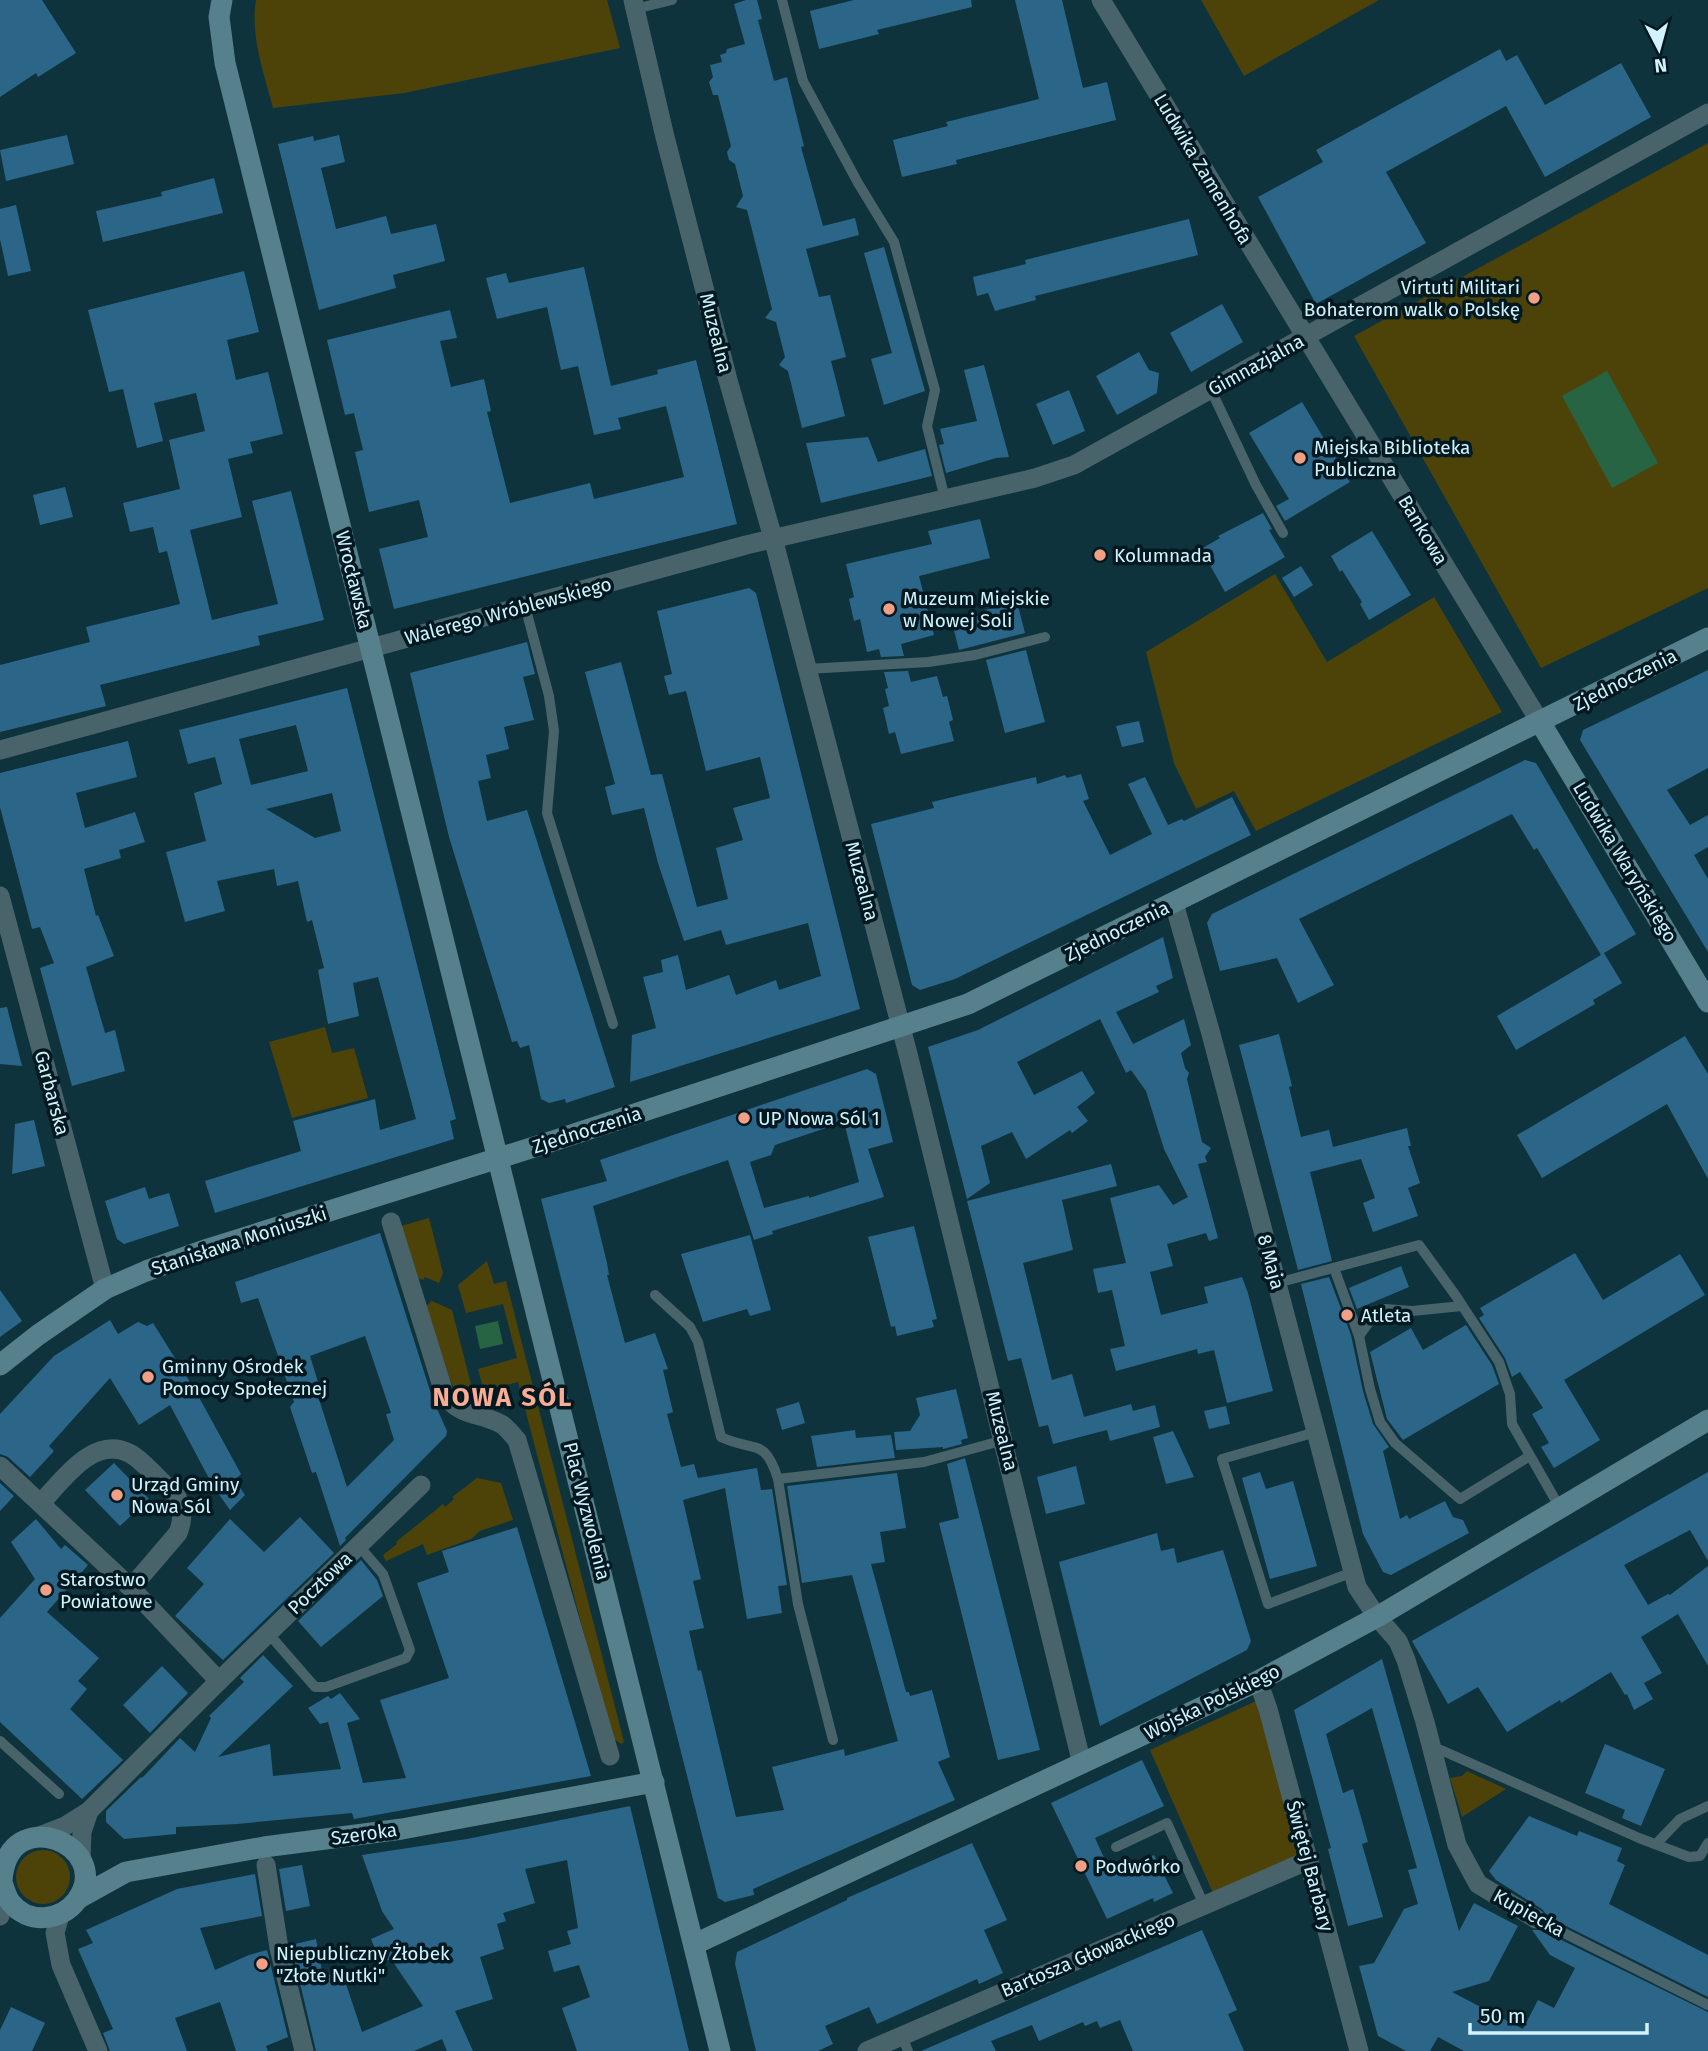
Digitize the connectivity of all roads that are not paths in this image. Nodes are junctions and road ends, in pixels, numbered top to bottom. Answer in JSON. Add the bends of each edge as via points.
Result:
{"nodes":[{"id":1,"x":222,"y":0,"type":"edge"},
{"id":2,"x":672,"y":0,"type":"edge"},
{"id":3,"x":782,"y":0,"type":"edge"},
{"id":4,"x":1101,"y":0,"type":"edge"},
{"id":5,"x":634,"y":5,"type":"edge"},
{"id":6,"x":1708,"y":113,"type":"edge"},
{"id":7,"x":1306,"y":338,"type":"junction"},
{"id":8,"x":1210,"y":390,"type":"junction"},
{"id":9,"x":945,"y":499,"type":"junction"},
{"id":10,"x":1283,"y":533,"type":"dead end"},
{"id":11,"x":773,"y":538,"type":"junction"},
{"id":12,"x":525,"y":606,"type":"junction"},
{"id":13,"x":1045,"y":636,"type":"dead end"},
{"id":14,"x":1708,"y":638,"type":"edge"},
{"id":15,"x":371,"y":648,"type":"junction"},
{"id":16,"x":807,"y":669,"type":"junction"},
{"id":17,"x":1540,"y":722,"type":"junction"},
{"id":18,"x":0,"y":750,"type":"edge"},
{"id":19,"x":0,"y":896,"type":"edge"},
{"id":20,"x":1174,"y":903,"type":"junction"},
{"id":21,"x":1708,"y":1002,"type":"edge"},
{"id":22,"x":613,"y":1024,"type":"dead end"},
{"id":23,"x":900,"y":1027,"type":"junction"},
{"id":24,"x":499,"y":1158,"type":"junction"},
{"id":25,"x":391,"y":1222,"type":"dead end"},
{"id":26,"x":1334,"y":1268,"type":"junction"},
{"id":27,"x":1277,"y":1283,"type":"junction"},
{"id":28,"x":105,"y":1289,"type":"junction"},
{"id":29,"x":654,"y":1295,"type":"dead end"},
{"id":30,"x":1462,"y":1306,"type":"junction"},
{"id":31,"x":1359,"y":1336,"type":"junction"},
{"id":32,"x":0,"y":1365,"type":"edge"},
{"id":33,"x":1708,"y":1420,"type":"edge"},
{"id":34,"x":1316,"y":1432,"type":"junction"},
{"id":35,"x":1004,"y":1440,"type":"junction"},
{"id":36,"x":1530,"y":1456,"type":"junction"},
{"id":37,"x":0,"y":1466,"type":"edge"},
{"id":38,"x":778,"y":1479,"type":"junction"},
{"id":39,"x":421,"y":1485,"type":"dead end"},
{"id":40,"x":40,"y":1503,"type":"junction"},
{"id":41,"x":1560,"y":1508,"type":"junction"},
{"id":42,"x":359,"y":1546,"type":"junction"},
{"id":43,"x":1353,"y":1572,"type":"junction"},
{"id":44,"x":131,"y":1588,"type":"junction"},
{"id":45,"x":1377,"y":1617,"type":"junction"},
{"id":46,"x":268,"y":1633,"type":"junction"},
{"id":47,"x":219,"y":1681,"type":"junction"},
{"id":48,"x":1258,"y":1681,"type":"junction"},
{"id":49,"x":833,"y":1740,"type":"dead end"},
{"id":50,"x":0,"y":1741,"type":"edge"},
{"id":51,"x":1432,"y":1751,"type":"junction"},
{"id":52,"x":610,"y":1756,"type":"dead end"},
{"id":53,"x":1082,"y":1764,"type":"junction"},
{"id":54,"x":654,"y":1782,"type":"junction"},
{"id":55,"x":59,"y":1794,"type":"dead end"},
{"id":56,"x":1708,"y":1806,"type":"edge"},
{"id":57,"x":89,"y":1811,"type":"junction"},
{"id":58,"x":39,"y":1836,"type":"junction"},
{"id":59,"x":8,"y":1843,"type":"edge"},
{"id":60,"x":1708,"y":1843,"type":"edge"},
{"id":61,"x":1656,"y":1844,"type":"junction"},
{"id":62,"x":1116,"y":1847,"type":"dead end"},
{"id":63,"x":1309,"y":1860,"type":"junction"},
{"id":64,"x":81,"y":1861,"type":"junction"},
{"id":65,"x":266,"y":1865,"type":"dead end"},
{"id":66,"x":3,"y":1885,"type":"edge"},
{"id":67,"x":79,"y":1898,"type":"junction"},
{"id":68,"x":1204,"y":1905,"type":"junction"},
{"id":69,"x":60,"y":1915,"type":"junction"},
{"id":70,"x":0,"y":1916,"type":"edge"},
{"id":71,"x":1536,"y":1919,"type":"joint"},
{"id":72,"x":695,"y":1944,"type":"junction"},
{"id":73,"x":1708,"y":2005,"type":"edge"},
{"id":74,"x":905,"y":2043,"type":"edge"},
{"id":75,"x":98,"y":2051,"type":"edge"},
{"id":76,"x":304,"y":2051,"type":"edge"},
{"id":77,"x":720,"y":2051,"type":"edge"},
{"id":78,"x":867,"y":2051,"type":"edge"},
{"id":79,"x":1359,"y":2051,"type":"edge"}],
"edges":[{"from":1,"to":15,"type":"street","name":"Wrocławska","via":[[219,17],[225,63]]},
{"from":2,"to":5,"type":"lane"},
{"from":3,"to":9,"type":"lane","via":[[803,80],[894,242],[935,390],[927,426]]},
{"from":4,"to":7,"type":"street","name":"Ludwika Zamenhofa"},
{"from":5,"to":11,"type":"street","name":"Muzealna","via":[[728,380]]},
{"from":6,"to":7,"type":"street","name":"Gimnazjalna"},
{"from":7,"to":8,"type":"street","name":"Gimnazjalna"},
{"from":7,"to":17,"type":"street","name":"Bankowa"},
{"from":8,"to":9,"type":"street","name":"Gimnazjalna","via":[[1074,465]]},
{"from":8,"to":10,"type":"lane"},
{"from":9,"to":11,"type":"street","name":"Gimnazjalna"},
{"from":11,"to":12,"type":"street","name":"Walerego Wróblewskiego"},
{"from":11,"to":16,"type":"street","name":"Muzealna"},
{"from":12,"to":15,"type":"street","name":"Walerego Wróblewskiego"},
{"from":12,"to":22,"type":"lane","via":[[554,731],[547,813]]},
{"from":13,"to":16,"type":"lane","via":[[975,655]]},
{"from":14,"to":17,"type":"street","name":"Zjednoczenia"},
{"from":15,"to":18,"type":"street","name":"Walerego Wróblewskiego"},
{"from":15,"to":24,"type":"street","name":"Wrocławska"},
{"from":16,"to":23,"type":"street","name":"Muzealna"},
{"from":17,"to":20,"type":"street","name":"Zjednoczenia"},
{"from":17,"to":21,"type":"street","name":"Ludwika Waryńskiego"},
{"from":19,"to":28,"type":"street","name":"Garbarska"},
{"from":20,"to":23,"type":"street","name":"Zjednoczenia","via":[[968,1004]]},
{"from":20,"to":27,"type":"street","name":"8 Maja"},
{"from":23,"to":24,"type":"street","name":"Zjednoczenia"},
{"from":23,"to":35,"type":"street","name":"Muzealna"},
{"from":24,"to":28,"type":"street","name":"Stanisława Moniuszki","via":[[208,1250]]},
{"from":24,"to":54,"type":"street","name":"Plac Wyzwolenia"},
{"from":25,"to":52,"type":"street","via":[[444,1396],[454,1407],[502,1424],[517,1440]]},
{"from":26,"to":27,"type":"lane"},
{"from":26,"to":30,"type":"lane","via":[[1419,1245]]},
{"from":26,"to":31,"type":"lane"},
{"from":27,"to":34,"type":"street","name":"8 Maja"},
{"from":28,"to":32,"type":"street","name":"Stanisława Moniuszki"},
{"from":29,"to":38,"type":"lane","via":[[690,1327],[698,1342],[722,1437],[756,1446],[771,1457]]},
{"from":30,"to":31,"type":"lane","via":[[1385,1309],[1374,1315]]},
{"from":30,"to":36,"type":"lane","via":[[1499,1362],[1510,1394],[1512,1424]]},
{"from":31,"to":36,"type":"lane","via":[[1380,1422],[1395,1443],[1460,1499]]},
{"from":33,"to":41,"type":"street","name":"Wojska Polskiego"},
{"from":34,"to":43,"type":"street","name":"8 Maja"},
{"from":34,"to":43,"type":"lane","via":[[1222,1459],[1268,1604]]},
{"from":35,"to":38,"type":"lane","via":[[924,1462]]},
{"from":35,"to":53,"type":"street","name":"Muzealna"},
{"from":36,"to":41,"type":"lane"},
{"from":37,"to":40,"type":"street"},
{"from":38,"to":49,"type":"lane","via":[[798,1604]]},
{"from":39,"to":42,"type":"street","name":"Pocztowa"},
{"from":40,"to":44,"type":"street"},
{"from":40,"to":44,"type":"street","via":[[91,1454],[116,1449],[130,1453],[177,1497],[182,1524]]},
{"from":41,"to":45,"type":"street","name":"Wojska Polskiego"},
{"from":42,"to":46,"type":"street","name":"Pocztowa"},
{"from":42,"to":46,"type":"lane","via":[[383,1574],[410,1650],[406,1658],[315,1687]]},
{"from":43,"to":45,"type":"street","name":"8 Maja","via":[[1357,1587]]},
{"from":44,"to":47,"type":"street"},
{"from":45,"to":48,"type":"street","name":"Wojska Polskiego"},
{"from":45,"to":51,"type":"street","name":"Kupiecka","via":[[1398,1641],[1406,1660]]},
{"from":46,"to":47,"type":"street","name":"Pocztowa"},
{"from":47,"to":57,"type":"street","name":"Pocztowa"},
{"from":48,"to":53,"type":"street","name":"Wojska Polskiego"},
{"from":48,"to":63,"type":"street","name":"Świętej Barbary"},
{"from":50,"to":55,"type":"lane"},
{"from":51,"to":61,"type":"lane"},
{"from":51,"to":71,"type":"street","name":"Kupiecka","via":[[1457,1845],[1479,1884]]},
{"from":53,"to":72,"type":"street","name":"Wojska Polskiego"},
{"from":54,"to":67,"type":"street","name":"Szeroka","via":[[402,1829],[126,1872]]},
{"from":54,"to":72,"type":"street","name":"Plac Wyzwolenia"},
{"from":56,"to":61,"type":"lane","via":[[1680,1819]]},
{"from":57,"to":58,"type":"street","name":"Pocztowa"},
{"from":57,"to":64,"type":"street","via":[[82,1832]]},
{"from":58,"to":59,"type":"street"},
{"from":58,"to":64,"type":"street","via":[[64,1842]]},
{"from":59,"to":66,"type":"street"},
{"from":60,"to":61,"type":"lane","via":[[1695,1857]]},
{"from":62,"to":68,"type":"lane","via":[[1167,1823]]},
{"from":63,"to":68,"type":"street","name":"Bartosza Głowackiego"},
{"from":63,"to":79,"type":"street","name":"Świętej Barbary"},
{"from":64,"to":67,"type":"street","via":[[84,1873]]},
{"from":65,"to":76,"type":"street","via":[[279,1948]]},
{"from":66,"to":69,"type":"street","via":[[23,1913],[35,1918]]},
{"from":66,"to":70,"type":"street"},
{"from":67,"to":69,"type":"street"},
{"from":68,"to":74,"type":"street","name":"Bartosza Głowackiego"},
{"from":69,"to":75,"type":"street","via":[[55,1933],[61,1965]]},
{"from":71,"to":73,"type":"lane","name":"Kupiecka"},
{"from":72,"to":77,"type":"street","name":"Plac Wyzwolenia"},
{"from":74,"to":78,"type":"street","name":"Bartosza Głowackiego"}]}
